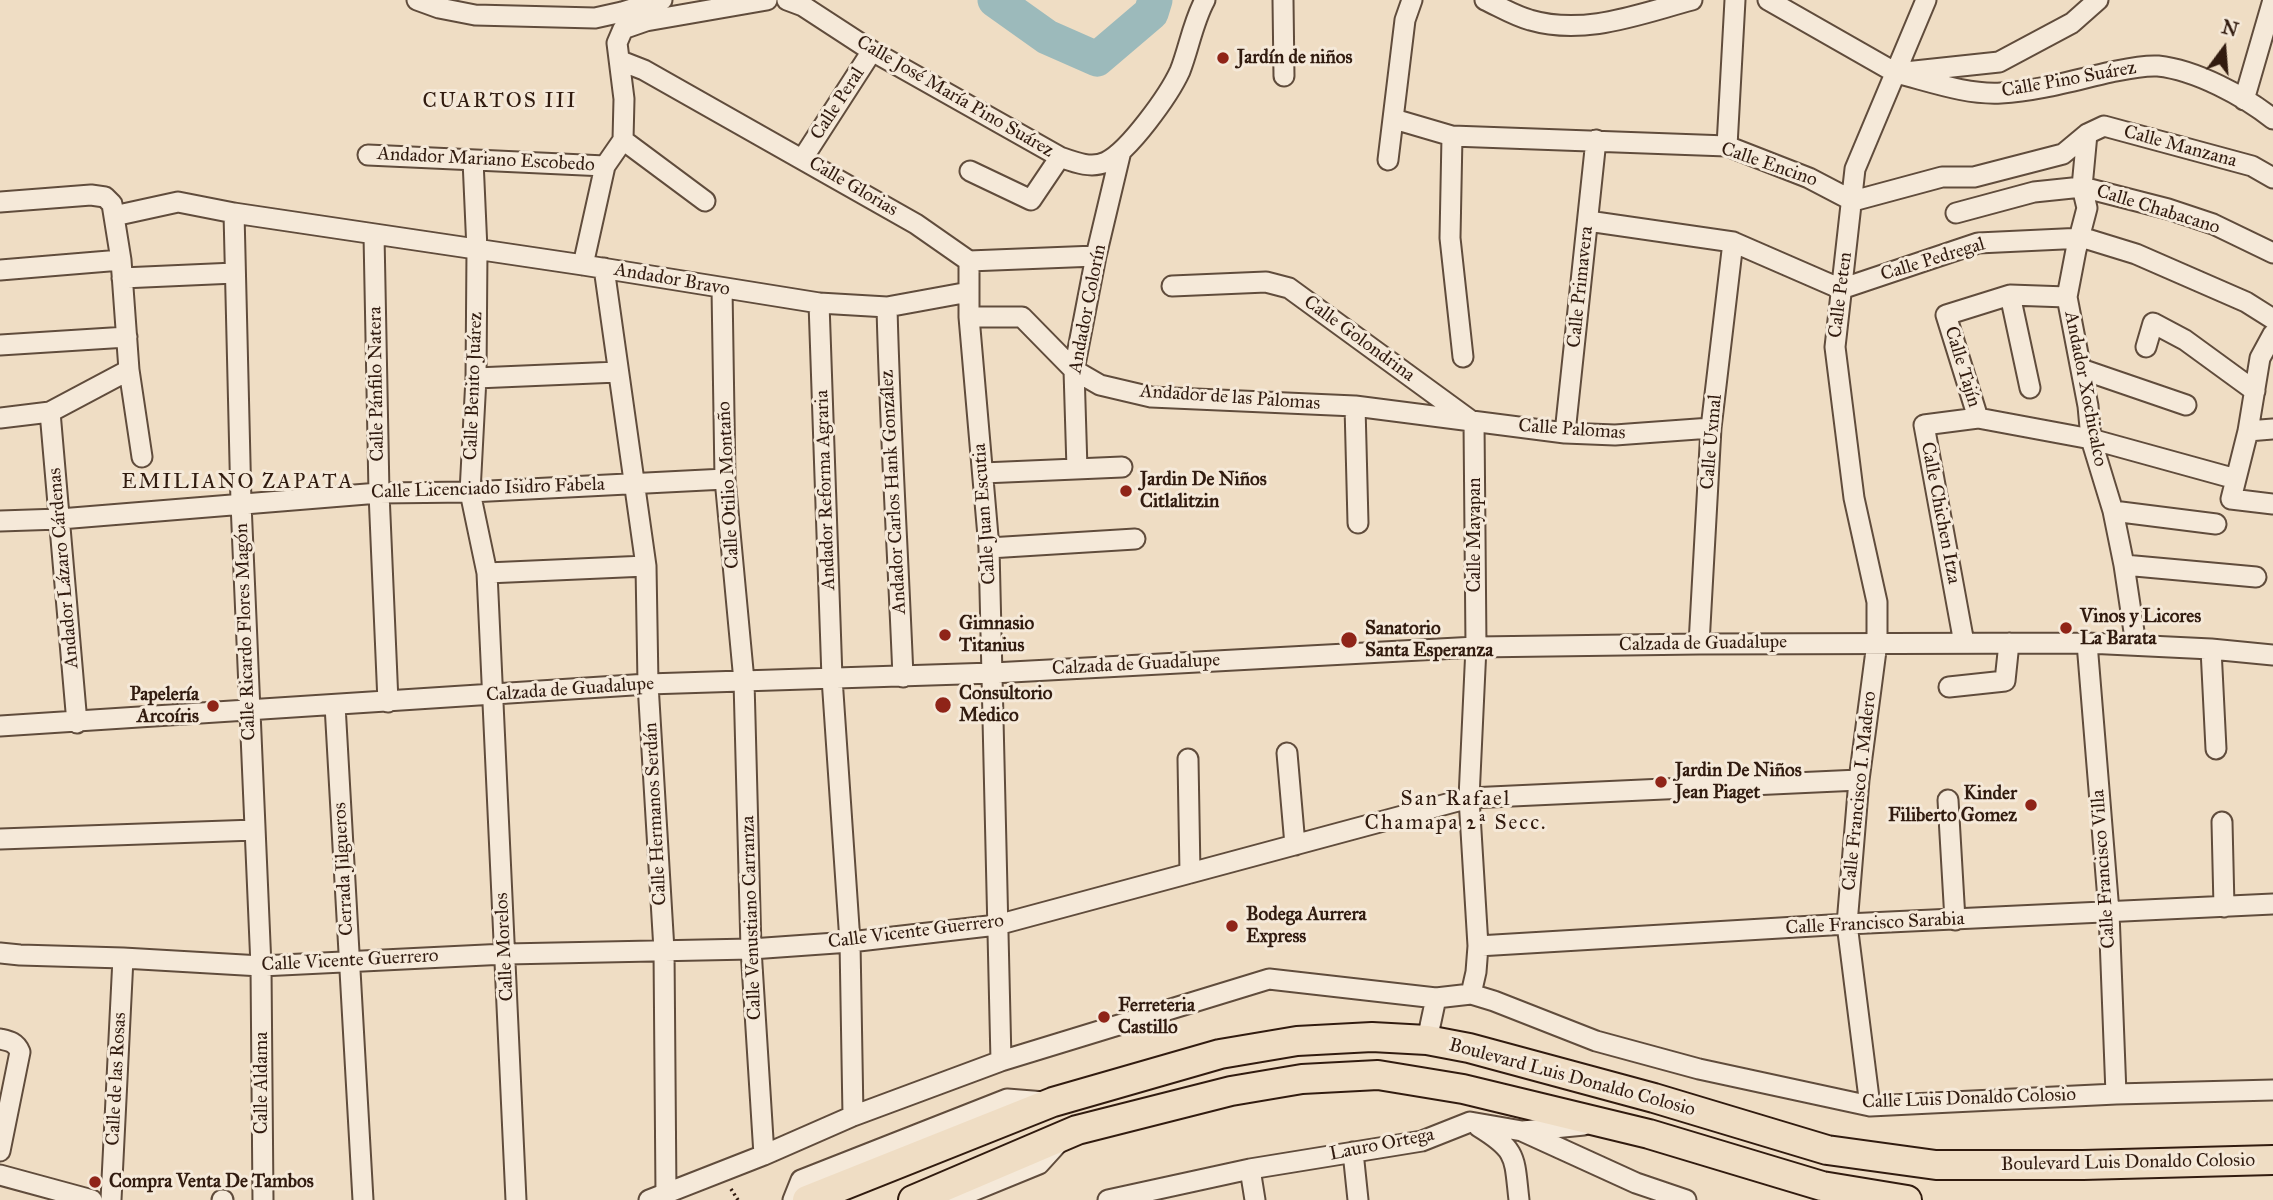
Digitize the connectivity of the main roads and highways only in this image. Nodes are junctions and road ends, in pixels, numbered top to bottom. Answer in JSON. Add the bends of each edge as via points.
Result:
{"nodes":[{"id":1,"x":2273,"y":1160,"type":"edge"},
{"id":2,"x":807,"y":1200,"type":"edge"},
{"id":3,"x":913,"y":1200,"type":"edge"},
{"id":4,"x":1907,"y":1200,"type":"edge"}],
"edges":[{"from":1,"to":2,"type":"highway","name":"Boulevard Luis Donaldo Colosio","via":[[1936,1165],[1827,1150],[1469,1048],[1372,1037],[1297,1041],[1220,1054],[1053,1102]]},
{"from":3,"to":4,"type":"highway","name":"Boulevard Luis Donaldo Colosio","via":[[1077,1130],[1231,1091],[1302,1079],[1378,1075],[1463,1089],[1649,1134],[1822,1186]]}]}
